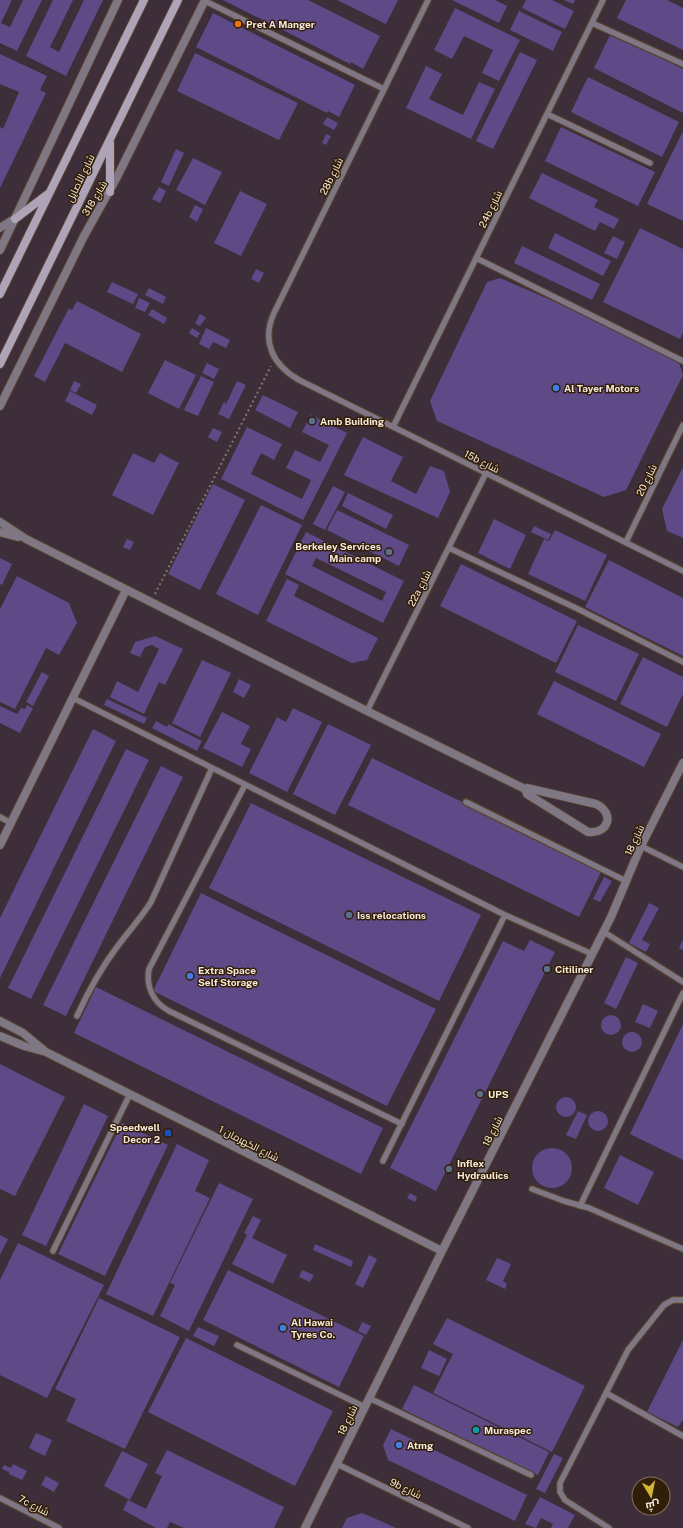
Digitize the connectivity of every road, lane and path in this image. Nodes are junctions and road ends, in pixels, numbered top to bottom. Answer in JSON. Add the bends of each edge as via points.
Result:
{"nodes":[{"id":1,"x":118,"y":0,"type":"edge"},
{"id":2,"x":144,"y":0,"type":"edge"},
{"id":3,"x":178,"y":0,"type":"edge"},
{"id":4,"x":205,"y":0,"type":"edge"},
{"id":5,"x":428,"y":0,"type":"edge"},
{"id":6,"x":603,"y":0,"type":"edge"},
{"id":7,"x":592,"y":23,"type":"junction"},
{"id":8,"x":683,"y":64,"type":"edge"},
{"id":9,"x":384,"y":89,"type":"junction"},
{"id":10,"x":547,"y":114,"type":"junction"},
{"id":11,"x":110,"y":139,"type":"junction"},
{"id":12,"x":650,"y":163,"type":"dead end"},
{"id":13,"x":110,"y":192,"type":"junction"},
{"id":14,"x":50,"y":193,"type":"junction"},
{"id":15,"x":15,"y":219,"type":"junction"},
{"id":16,"x":0,"y":228,"type":"edge"},
{"id":17,"x":0,"y":250,"type":"edge"},
{"id":18,"x":476,"y":258,"type":"junction"},
{"id":19,"x":0,"y":294,"type":"edge"},
{"id":20,"x":276,"y":360,"type":"junction"},
{"id":21,"x":683,"y":361,"type":"edge"},
{"id":22,"x":0,"y":364,"type":"edge"},
{"id":23,"x":0,"y":406,"type":"edge"},
{"id":24,"x":683,"y":425,"type":"edge"},
{"id":25,"x":393,"y":426,"type":"junction"},
{"id":26,"x":486,"y":474,"type":"junction"},
{"id":27,"x":0,"y":522,"type":"edge"},
{"id":28,"x":0,"y":532,"type":"edge"},
{"id":29,"x":26,"y":539,"type":"junction"},
{"id":30,"x":626,"y":542,"type":"junction"},
{"id":31,"x":449,"y":548,"type":"junction"},
{"id":32,"x":683,"y":571,"type":"edge"},
{"id":33,"x":126,"y":590,"type":"junction"},
{"id":34,"x":151,"y":602,"type":"junction"},
{"id":35,"x":683,"y":662,"type":"edge"},
{"id":36,"x":73,"y":698,"type":"junction"},
{"id":37,"x":367,"y":711,"type":"junction"},
{"id":38,"x":683,"y":762,"type":"edge"},
{"id":39,"x":212,"y":768,"type":"junction"},
{"id":40,"x":245,"y":785,"type":"junction"},
{"id":41,"x":525,"y":789,"type":"junction"},
{"id":42,"x":466,"y":802,"type":"dead end"},
{"id":43,"x":0,"y":817,"type":"edge"},
{"id":44,"x":11,"y":823,"type":"junction"},
{"id":45,"x":0,"y":845,"type":"edge"},
{"id":46,"x":641,"y":846,"type":"junction"},
{"id":47,"x":683,"y":867,"type":"edge"},
{"id":48,"x":626,"y":881,"type":"junction"},
{"id":49,"x":505,"y":915,"type":"junction"},
{"id":50,"x":604,"y":932,"type":"junction"},
{"id":51,"x":592,"y":954,"type":"junction"},
{"id":52,"x":683,"y":982,"type":"edge"},
{"id":53,"x":683,"y":993,"type":"edge"},
{"id":54,"x":77,"y":1016,"type":"dead end"},
{"id":55,"x":0,"y":1021,"type":"edge"},
{"id":56,"x":0,"y":1036,"type":"edge"},
{"id":57,"x":46,"y":1052,"type":"junction"},
{"id":58,"x":130,"y":1094,"type":"junction"},
{"id":59,"x":402,"y":1124,"type":"junction"},
{"id":60,"x":383,"y":1161,"type":"dead end"},
{"id":61,"x":532,"y":1189,"type":"dead end"},
{"id":62,"x":580,"y":1206,"type":"junction"},
{"id":63,"x":683,"y":1249,"type":"edge"},
{"id":64,"x":54,"y":1251,"type":"dead end"},
{"id":65,"x":442,"y":1251,"type":"junction"},
{"id":66,"x":683,"y":1300,"type":"edge"},
{"id":67,"x":237,"y":1345,"type":"dead end"},
{"id":68,"x":606,"y":1393,"type":"junction"},
{"id":69,"x":370,"y":1398,"type":"junction"},
{"id":70,"x":365,"y":1407,"type":"junction"},
{"id":71,"x":683,"y":1436,"type":"edge"},
{"id":72,"x":337,"y":1464,"type":"junction"},
{"id":73,"x":531,"y":1476,"type":"dead end"},
{"id":74,"x":0,"y":1498,"type":"edge"},
{"id":75,"x":60,"y":1528,"type":"edge"},
{"id":76,"x":305,"y":1528,"type":"edge"},
{"id":77,"x":468,"y":1528,"type":"edge"},
{"id":78,"x":609,"y":1528,"type":"edge"}],
"edges":[{"from":1,"to":15,"type":"street"},
{"from":2,"to":14,"type":"main road","name":"شارع الأصايل"},
{"from":3,"to":11,"type":"main road","name":"شارع الأصايل"},
{"from":4,"to":9,"type":"lane"},
{"from":4,"to":13,"type":"street","name":"شارع 318"},
{"from":5,"to":9,"type":"lane","name":"28b شارع"},
{"from":6,"to":7,"type":"lane","name":"24b شارع"},
{"from":7,"to":8,"type":"lane"},
{"from":7,"to":10,"type":"lane","name":"24b شارع"},
{"from":9,"to":20,"type":"lane","name":"28b شارع","via":[[271,320],[268,336]]},
{"from":10,"to":12,"type":"lane"},
{"from":10,"to":18,"type":"lane","name":"24b شارع"},
{"from":11,"to":13,"type":"main road"},
{"from":11,"to":22,"type":"main road","name":"شارع الأصايل"},
{"from":13,"to":23,"type":"street","name":"شارع 318","via":[[84,236]]},
{"from":14,"to":15,"type":"main road"},
{"from":14,"to":19,"type":"main road","name":"شارع الأصايل"},
{"from":15,"to":16,"type":"street"},
{"from":15,"to":17,"type":"street"},
{"from":18,"to":21,"type":"lane"},
{"from":18,"to":25,"type":"lane","name":"24b شارع"},
{"from":20,"to":25,"type":"lane","name":"15b شارع","via":[[290,375]]},
{"from":20,"to":34,"type":"path"},
{"from":24,"to":30,"type":"lane","name":"شارع 20"},
{"from":25,"to":26,"type":"lane","name":"15b شارع"},
{"from":26,"to":30,"type":"lane","name":"15b شارع"},
{"from":26,"to":31,"type":"lane","name":"22a شارع"},
{"from":27,"to":29,"type":"street"},
{"from":28,"to":29,"type":"street"},
{"from":29,"to":33,"type":"street"},
{"from":30,"to":32,"type":"lane","name":"15b شارع"},
{"from":31,"to":35,"type":"lane"},
{"from":31,"to":37,"type":"lane","name":"22a شارع"},
{"from":33,"to":34,"type":"street"},
{"from":33,"to":36,"type":"street"},
{"from":34,"to":37,"type":"street"},
{"from":36,"to":39,"type":"lane"},
{"from":36,"to":44,"type":"street"},
{"from":37,"to":41,"type":"street"},
{"from":38,"to":46,"type":"street","name":"شارع 18"},
{"from":39,"to":40,"type":"lane"},
{"from":39,"to":54,"type":"lane","via":[[151,902],[105,964]]},
{"from":40,"to":49,"type":"lane"},
{"from":40,"to":59,"type":"lane","via":[[149,969],[150,990],[157,1002],[169,1010]]},
{"from":41,"to":41,"type":"street","via":[[527,794],[588,832],[595,833],[606,825],[606,812],[596,804],[530,788]]},
{"from":42,"to":48,"type":"lane"},
{"from":43,"to":44,"type":"lane"},
{"from":44,"to":45,"type":"street"},
{"from":46,"to":47,"type":"lane"},
{"from":46,"to":48,"type":"street","name":"شارع 18"},
{"from":48,"to":50,"type":"street","name":"شارع 18"},
{"from":49,"to":51,"type":"lane"},
{"from":49,"to":59,"type":"lane"},
{"from":50,"to":51,"type":"street","name":"شارع 18"},
{"from":50,"to":52,"type":"lane"},
{"from":51,"to":65,"type":"street","name":"شارع 18"},
{"from":53,"to":62,"type":"lane"},
{"from":55,"to":57,"type":"street","name":"شارع الكهرمان 1","via":[[23,1033]]},
{"from":56,"to":57,"type":"street","name":"شارع الكهرمان 1"},
{"from":57,"to":58,"type":"street","name":"شارع الكهرمان 1"},
{"from":58,"to":64,"type":"lane"},
{"from":58,"to":65,"type":"street","name":"شارع الكهرمان 1"},
{"from":59,"to":60,"type":"lane"},
{"from":61,"to":62,"type":"lane"},
{"from":62,"to":63,"type":"lane"},
{"from":65,"to":69,"type":"street","name":"شارع 18"},
{"from":66,"to":68,"type":"lane","via":[[673,1300],[664,1305],[628,1350]]},
{"from":67,"to":70,"type":"lane"},
{"from":68,"to":71,"type":"lane"},
{"from":68,"to":78,"type":"lane","via":[[562,1479],[560,1488],[568,1503]]},
{"from":69,"to":70,"type":"street","name":"شارع 18"},
{"from":69,"to":73,"type":"lane"},
{"from":70,"to":72,"type":"street","name":"شارع 18"},
{"from":72,"to":76,"type":"street","name":"شارع 18"},
{"from":72,"to":77,"type":"lane","name":"9b شارع"},
{"from":74,"to":75,"type":"lane","name":"7c شارع"}]}
